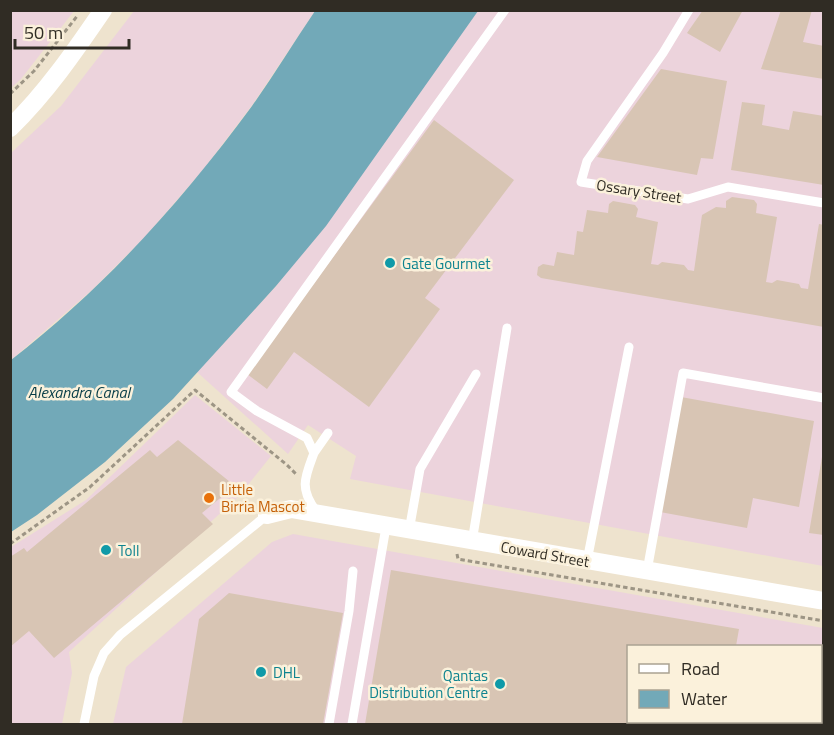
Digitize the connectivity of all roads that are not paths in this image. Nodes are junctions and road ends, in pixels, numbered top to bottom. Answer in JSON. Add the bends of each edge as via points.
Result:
{"nodes":[{"id":1,"x":103,"y":10,"type":"edge"},
{"id":2,"x":505,"y":10,"type":"edge"},
{"id":3,"x":689,"y":10,"type":"edge"},
{"id":4,"x":10,"y":128,"type":"edge"},
{"id":5,"x":824,"y":203,"type":"edge"},
{"id":6,"x":507,"y":328,"type":"dead end"},
{"id":7,"x":629,"y":347,"type":"dead end"},
{"id":8,"x":476,"y":374,"type":"dead end"},
{"id":9,"x":824,"y":398,"type":"edge"},
{"id":10,"x":328,"y":433,"type":"dead end"},
{"id":11,"x":314,"y":453,"type":"junction"},
{"id":12,"x":267,"y":515,"type":"joint"},
{"id":13,"x":319,"y":516,"type":"junction"},
{"id":14,"x":386,"y":527,"type":"junction"},
{"id":15,"x":409,"y":531,"type":"junction"},
{"id":16,"x":472,"y":542,"type":"junction"},
{"id":17,"x":587,"y":561,"type":"junction"},
{"id":18,"x":352,"y":571,"type":"dead end"},
{"id":19,"x":647,"y":571,"type":"junction"},
{"id":20,"x":824,"y":601,"type":"edge"},
{"id":21,"x":84,"y":724,"type":"edge"},
{"id":22,"x":329,"y":724,"type":"edge"},
{"id":23,"x":352,"y":724,"type":"edge"}],
"edges":[{"from":1,"to":4,"type":"street","via":[[74,53]]},
{"from":2,"to":11,"type":"lane","via":[[231,392],[307,438]]},
{"from":3,"to":5,"type":"lane","name":"Ossary Street","via":[[587,161],[581,182],[688,199],[728,187]]},
{"from":6,"to":16,"type":"lane"},
{"from":7,"to":17,"type":"lane"},
{"from":8,"to":15,"type":"lane","via":[[420,469]]},
{"from":9,"to":19,"type":"lane","via":[[682,373]]},
{"from":10,"to":11,"type":"lane"},
{"from":11,"to":13,"type":"lane","via":[[304,483],[308,500]]},
{"from":12,"to":13,"type":"street","name":"Coward Street","via":[[291,510]]},
{"from":12,"to":21,"type":"lane","via":[[120,635],[104,653],[94,676]]},
{"from":13,"to":14,"type":"street","name":"Coward Street"},
{"from":14,"to":15,"type":"street","name":"Coward Street"},
{"from":14,"to":23,"type":"lane"},
{"from":15,"to":16,"type":"street","name":"Coward Street"},
{"from":16,"to":17,"type":"street","name":"Coward Street"},
{"from":17,"to":19,"type":"street","name":"Coward Street"},
{"from":18,"to":22,"type":"lane"},
{"from":19,"to":20,"type":"street","name":"Coward Street"}]}
